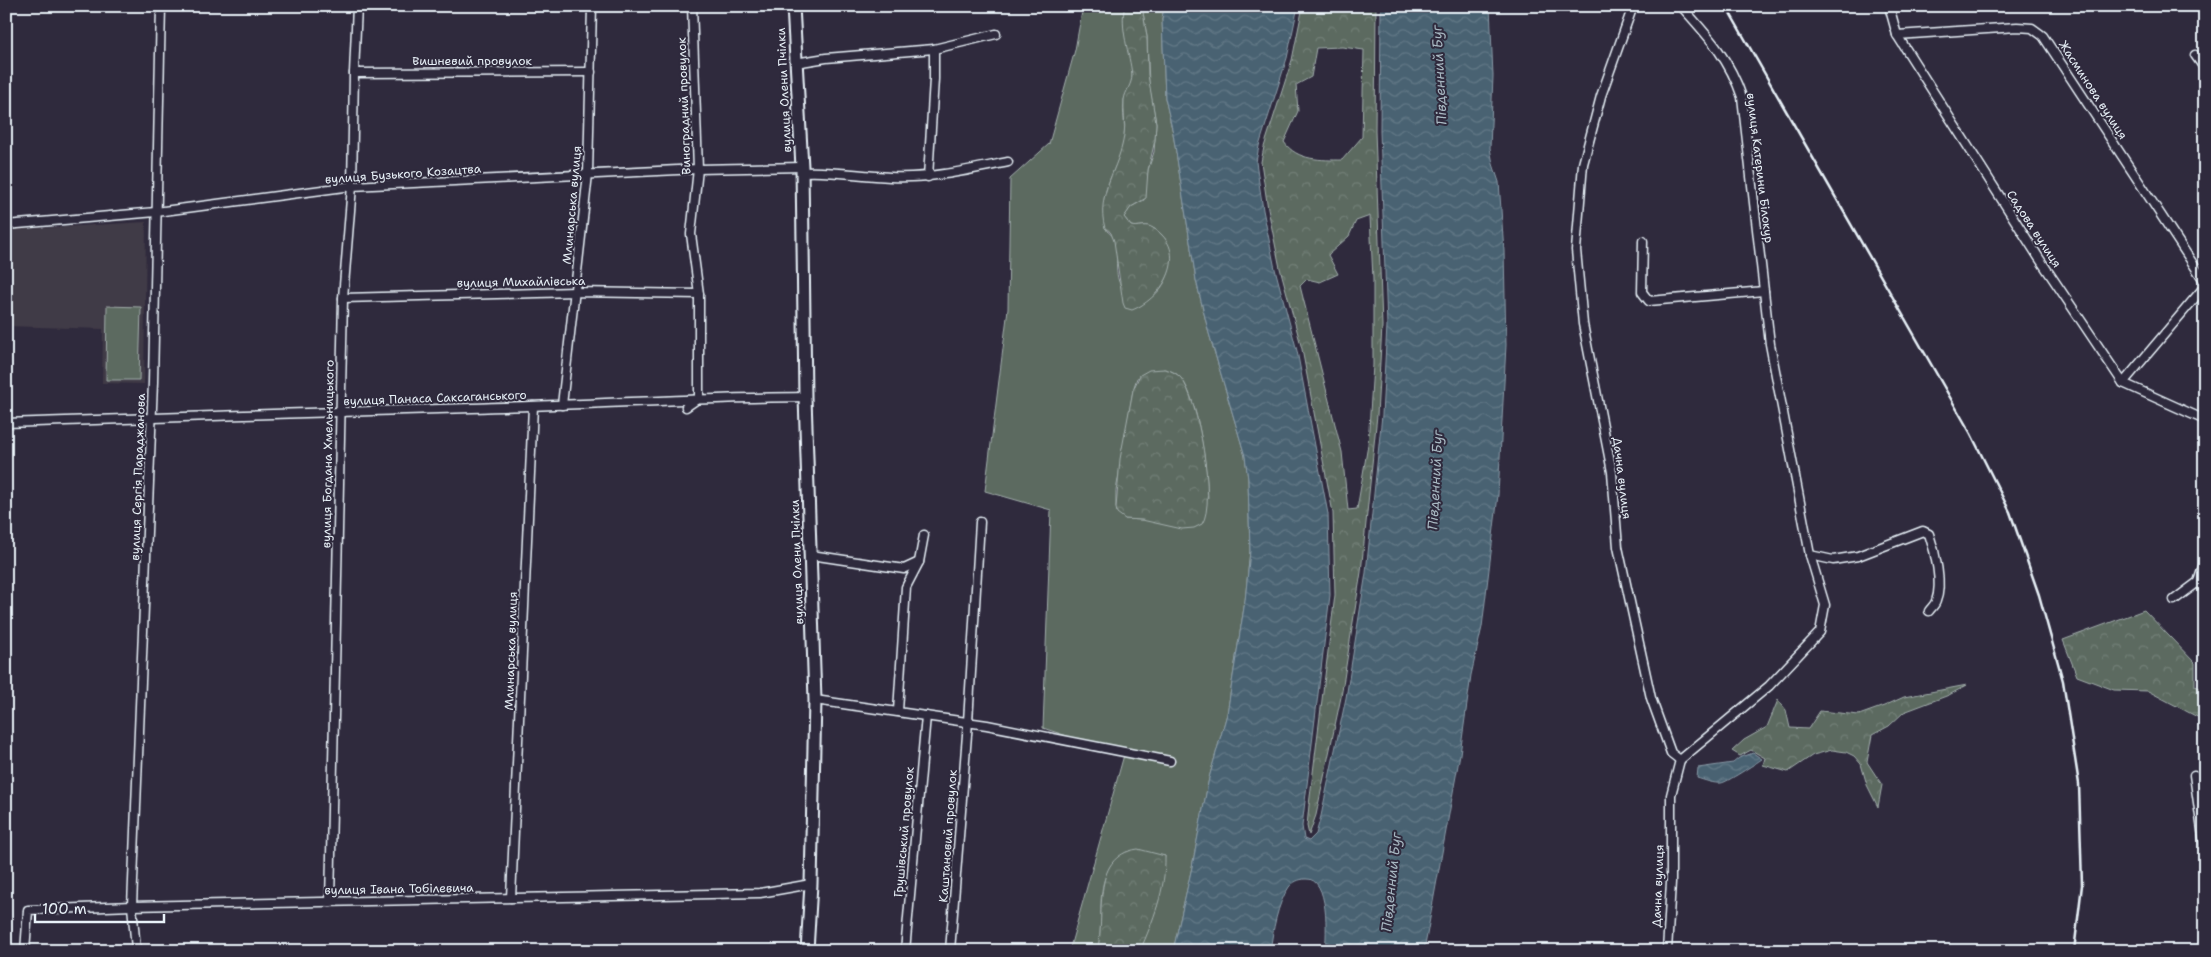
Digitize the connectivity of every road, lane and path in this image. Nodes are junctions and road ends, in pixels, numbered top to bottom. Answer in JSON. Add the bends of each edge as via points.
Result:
{"nodes":[{"id":1,"x":161,"y":6,"type":"edge"},
{"id":2,"x":357,"y":6,"type":"edge"},
{"id":3,"x":592,"y":6,"type":"edge"},
{"id":4,"x":692,"y":6,"type":"edge"},
{"id":5,"x":793,"y":6,"type":"edge"},
{"id":6,"x":1633,"y":6,"type":"edge"},
{"id":7,"x":1681,"y":6,"type":"edge"},
{"id":8,"x":1889,"y":6,"type":"edge"},
{"id":9,"x":996,"y":34,"type":"dead end"},
{"id":10,"x":1897,"y":35,"type":"junction"},
{"id":11,"x":934,"y":50,"type":"junction"},
{"id":12,"x":2195,"y":55,"type":"dead end"},
{"id":13,"x":795,"y":63,"type":"junction"},
{"id":14,"x":2205,"y":69,"type":"edge"},
{"id":15,"x":591,"y":72,"type":"junction"},
{"id":16,"x":354,"y":73,"type":"junction"},
{"id":17,"x":1008,"y":162,"type":"dead end"},
{"id":18,"x":698,"y":169,"type":"junction"},
{"id":19,"x":802,"y":169,"type":"junction"},
{"id":20,"x":588,"y":174,"type":"junction"},
{"id":21,"x":928,"y":177,"type":"junction"},
{"id":22,"x":352,"y":186,"type":"junction"},
{"id":23,"x":156,"y":212,"type":"junction"},
{"id":24,"x":6,"y":224,"type":"edge"},
{"id":25,"x":1644,"y":241,"type":"dead end"},
{"id":26,"x":2205,"y":282,"type":"edge"},
{"id":27,"x":2205,"y":286,"type":"edge"},
{"id":28,"x":1764,"y":291,"type":"junction"},
{"id":29,"x":575,"y":292,"type":"junction"},
{"id":30,"x":699,"y":294,"type":"junction"},
{"id":31,"x":343,"y":298,"type":"junction"},
{"id":32,"x":2123,"y":384,"type":"junction"},
{"id":33,"x":805,"y":396,"type":"junction"},
{"id":34,"x":700,"y":398,"type":"junction"},
{"id":35,"x":562,"y":405,"type":"junction"},
{"id":36,"x":533,"y":406,"type":"junction"},
{"id":37,"x":686,"y":407,"type":"dead end"},
{"id":38,"x":339,"y":412,"type":"junction"},
{"id":39,"x":152,"y":417,"type":"junction"},
{"id":40,"x":2205,"y":420,"type":"edge"},
{"id":41,"x":6,"y":423,"type":"edge"},
{"id":42,"x":980,"y":522,"type":"dead end"},
{"id":43,"x":924,"y":534,"type":"dead end"},
{"id":44,"x":811,"y":555,"type":"junction"},
{"id":45,"x":1810,"y":555,"type":"junction"},
{"id":46,"x":2205,"y":561,"type":"edge"},
{"id":47,"x":919,"y":562,"type":"junction"},
{"id":48,"x":2198,"y":582,"type":"junction"},
{"id":49,"x":2205,"y":590,"type":"edge"},
{"id":50,"x":2174,"y":600,"type":"dead end"},
{"id":51,"x":1929,"y":611,"type":"dead end"},
{"id":52,"x":815,"y":700,"type":"junction"},
{"id":53,"x":898,"y":710,"type":"junction"},
{"id":54,"x":926,"y":716,"type":"junction"},
{"id":55,"x":968,"y":722,"type":"junction"},
{"id":56,"x":1680,"y":760,"type":"junction"},
{"id":57,"x":1170,"y":761,"type":"dead end"},
{"id":58,"x":2194,"y":775,"type":"dead end"},
{"id":59,"x":2204,"y":832,"type":"edge"},
{"id":60,"x":2205,"y":851,"type":"edge"},
{"id":61,"x":811,"y":884,"type":"junction"},
{"id":62,"x":511,"y":898,"type":"junction"},
{"id":63,"x":330,"y":902,"type":"junction"},
{"id":64,"x":132,"y":906,"type":"junction"},
{"id":65,"x":136,"y":949,"type":"dead end"},
{"id":66,"x":25,"y":951,"type":"edge"},
{"id":67,"x":807,"y":951,"type":"edge"},
{"id":68,"x":905,"y":951,"type":"edge"},
{"id":69,"x":950,"y":951,"type":"edge"},
{"id":70,"x":1667,"y":951,"type":"edge"}],
"edges":[{"from":1,"to":23,"type":"street","name":"вулиця Сергія Параджанова"},
{"from":2,"to":16,"type":"street","name":"вулиця Богдана Хмельницького"},
{"from":3,"to":15,"type":"street","name":"Млинарська вулиця"},
{"from":4,"to":18,"type":"street","name":"Виноградний провулок"},
{"from":5,"to":13,"type":"street","name":"вулиця Олени Пчілки"},
{"from":6,"to":56,"type":"street","name":"Дачна вулиця","via":[[1601,96],[1583,164],[1576,250],[1583,324],[1612,472],[1618,547],[1652,698],[1671,753]]},
{"from":7,"to":28,"type":"street","name":"вулиця Катерини Білокур","via":[[1712,40],[1734,75],[1742,97]]},
{"from":8,"to":10,"type":"street","name":"Садова вулиця"},
{"from":9,"to":11,"type":"street"},
{"from":10,"to":26,"type":"street","name":"Жасминова вулиця","via":[[2018,26],[2032,28],[2043,36]]},
{"from":10,"to":32,"type":"street","name":"Садова вулиця"},
{"from":11,"to":13,"type":"street"},
{"from":11,"to":21,"type":"street"},
{"from":12,"to":14,"type":"street"},
{"from":13,"to":19,"type":"street","name":"вулиця Олени Пчілки"},
{"from":15,"to":16,"type":"street","name":"Вишневий провулок"},
{"from":15,"to":20,"type":"street","name":"Млинарська вулиця"},
{"from":16,"to":22,"type":"street","name":"вулиця Богдана Хмельницького"},
{"from":17,"to":21,"type":"street"},
{"from":18,"to":19,"type":"street","name":"вулиця Бузького Козацтва"},
{"from":18,"to":20,"type":"street","name":"вулиця Бузького Козацтва"},
{"from":18,"to":30,"type":"street","name":"Виноградний провулок","via":[[692,234]]},
{"from":19,"to":21,"type":"street"},
{"from":19,"to":33,"type":"street","name":"вулиця Олени Пчілки"},
{"from":20,"to":22,"type":"street","name":"вулиця Бузького Козацтва"},
{"from":20,"to":29,"type":"street","name":"Млинарська вулиця"},
{"from":22,"to":23,"type":"street","name":"вулиця Бузького Козацтва"},
{"from":22,"to":31,"type":"street","name":"вулиця Богдана Хмельницького"},
{"from":23,"to":24,"type":"street","name":"вулиця Бузького Козацтва"},
{"from":23,"to":39,"type":"street","name":"вулиця Сергія Параджанова"},
{"from":25,"to":28,"type":"street","via":[[1642,292],[1649,301]]},
{"from":27,"to":32,"type":"street"},
{"from":28,"to":45,"type":"street","name":"вулиця Катерини Білокур","via":[[1770,344]]},
{"from":29,"to":30,"type":"street","name":"вулиця Михайлівська"},
{"from":29,"to":31,"type":"street","name":"вулиця Михайлівська"},
{"from":29,"to":35,"type":"street","name":"Млинарська вулиця"},
{"from":30,"to":34,"type":"street","name":"Виноградний провулок"},
{"from":31,"to":38,"type":"street","name":"вулиця Богдана Хмельницького"},
{"from":32,"to":40,"type":"street"},
{"from":33,"to":34,"type":"street","name":"вулиця Панаса Саксаганського"},
{"from":33,"to":44,"type":"street","name":"вулиця Олени Пчілки"},
{"from":34,"to":35,"type":"street","name":"вулиця Панаса Саксаганського"},
{"from":34,"to":37,"type":"street"},
{"from":35,"to":36,"type":"street","name":"вулиця Панаса Саксаганського"},
{"from":36,"to":38,"type":"street","name":"вулиця Панаса Саксаганського"},
{"from":36,"to":62,"type":"street","name":"Млинарська вулиця"},
{"from":38,"to":39,"type":"street","name":"вулиця Панаса Саксаганського"},
{"from":38,"to":63,"type":"street","name":"вулиця Богдана Хмельницького"},
{"from":39,"to":41,"type":"street","name":"вулиця Панаса Саксаганського"},
{"from":39,"to":64,"type":"street","name":"вулиця Сергія Параджанова"},
{"from":42,"to":55,"type":"street","name":"Каштановий провулок"},
{"from":43,"to":47,"type":"street"},
{"from":44,"to":47,"type":"street","via":[[904,569]]},
{"from":44,"to":52,"type":"street","name":"вулиця Олени Пчілки"},
{"from":45,"to":51,"type":"street","via":[[1834,560],[1858,556],[1922,531],[1929,534],[1939,585],[1936,602]]},
{"from":45,"to":56,"type":"street","name":"вулиця Катерини Білокур","via":[[1825,605],[1820,632],[1769,686]]},
{"from":46,"to":48,"type":"street"},
{"from":47,"to":53,"type":"street","via":[[906,587]]},
{"from":48,"to":49,"type":"street"},
{"from":48,"to":50,"type":"street"},
{"from":52,"to":53,"type":"street"},
{"from":52,"to":61,"type":"street","name":"вулиця Олени Пчілки"},
{"from":53,"to":54,"type":"street"},
{"from":54,"to":55,"type":"street"},
{"from":54,"to":68,"type":"street","name":"Грушівський провулок"},
{"from":55,"to":57,"type":"street"},
{"from":55,"to":69,"type":"street","name":"Каштановий провулок"},
{"from":56,"to":70,"type":"street","name":"Дачна вулиця","via":[[1671,795]]},
{"from":58,"to":59,"type":"street"},
{"from":59,"to":60,"type":"street"},
{"from":61,"to":62,"type":"street","name":"вулиця Івана Тобілевича","via":[[760,893]]},
{"from":61,"to":67,"type":"street","name":"вулиця Олени Пчілки"},
{"from":62,"to":63,"type":"street","name":"вулиця Івана Тобілевича"},
{"from":63,"to":64,"type":"street","name":"вулиця Івана Тобілевича"},
{"from":64,"to":65,"type":"street","name":"вулиця Сергія Параджанова"},
{"from":64,"to":66,"type":"street","name":"вулиця Івана Тобілевича","via":[[28,910]]}]}
